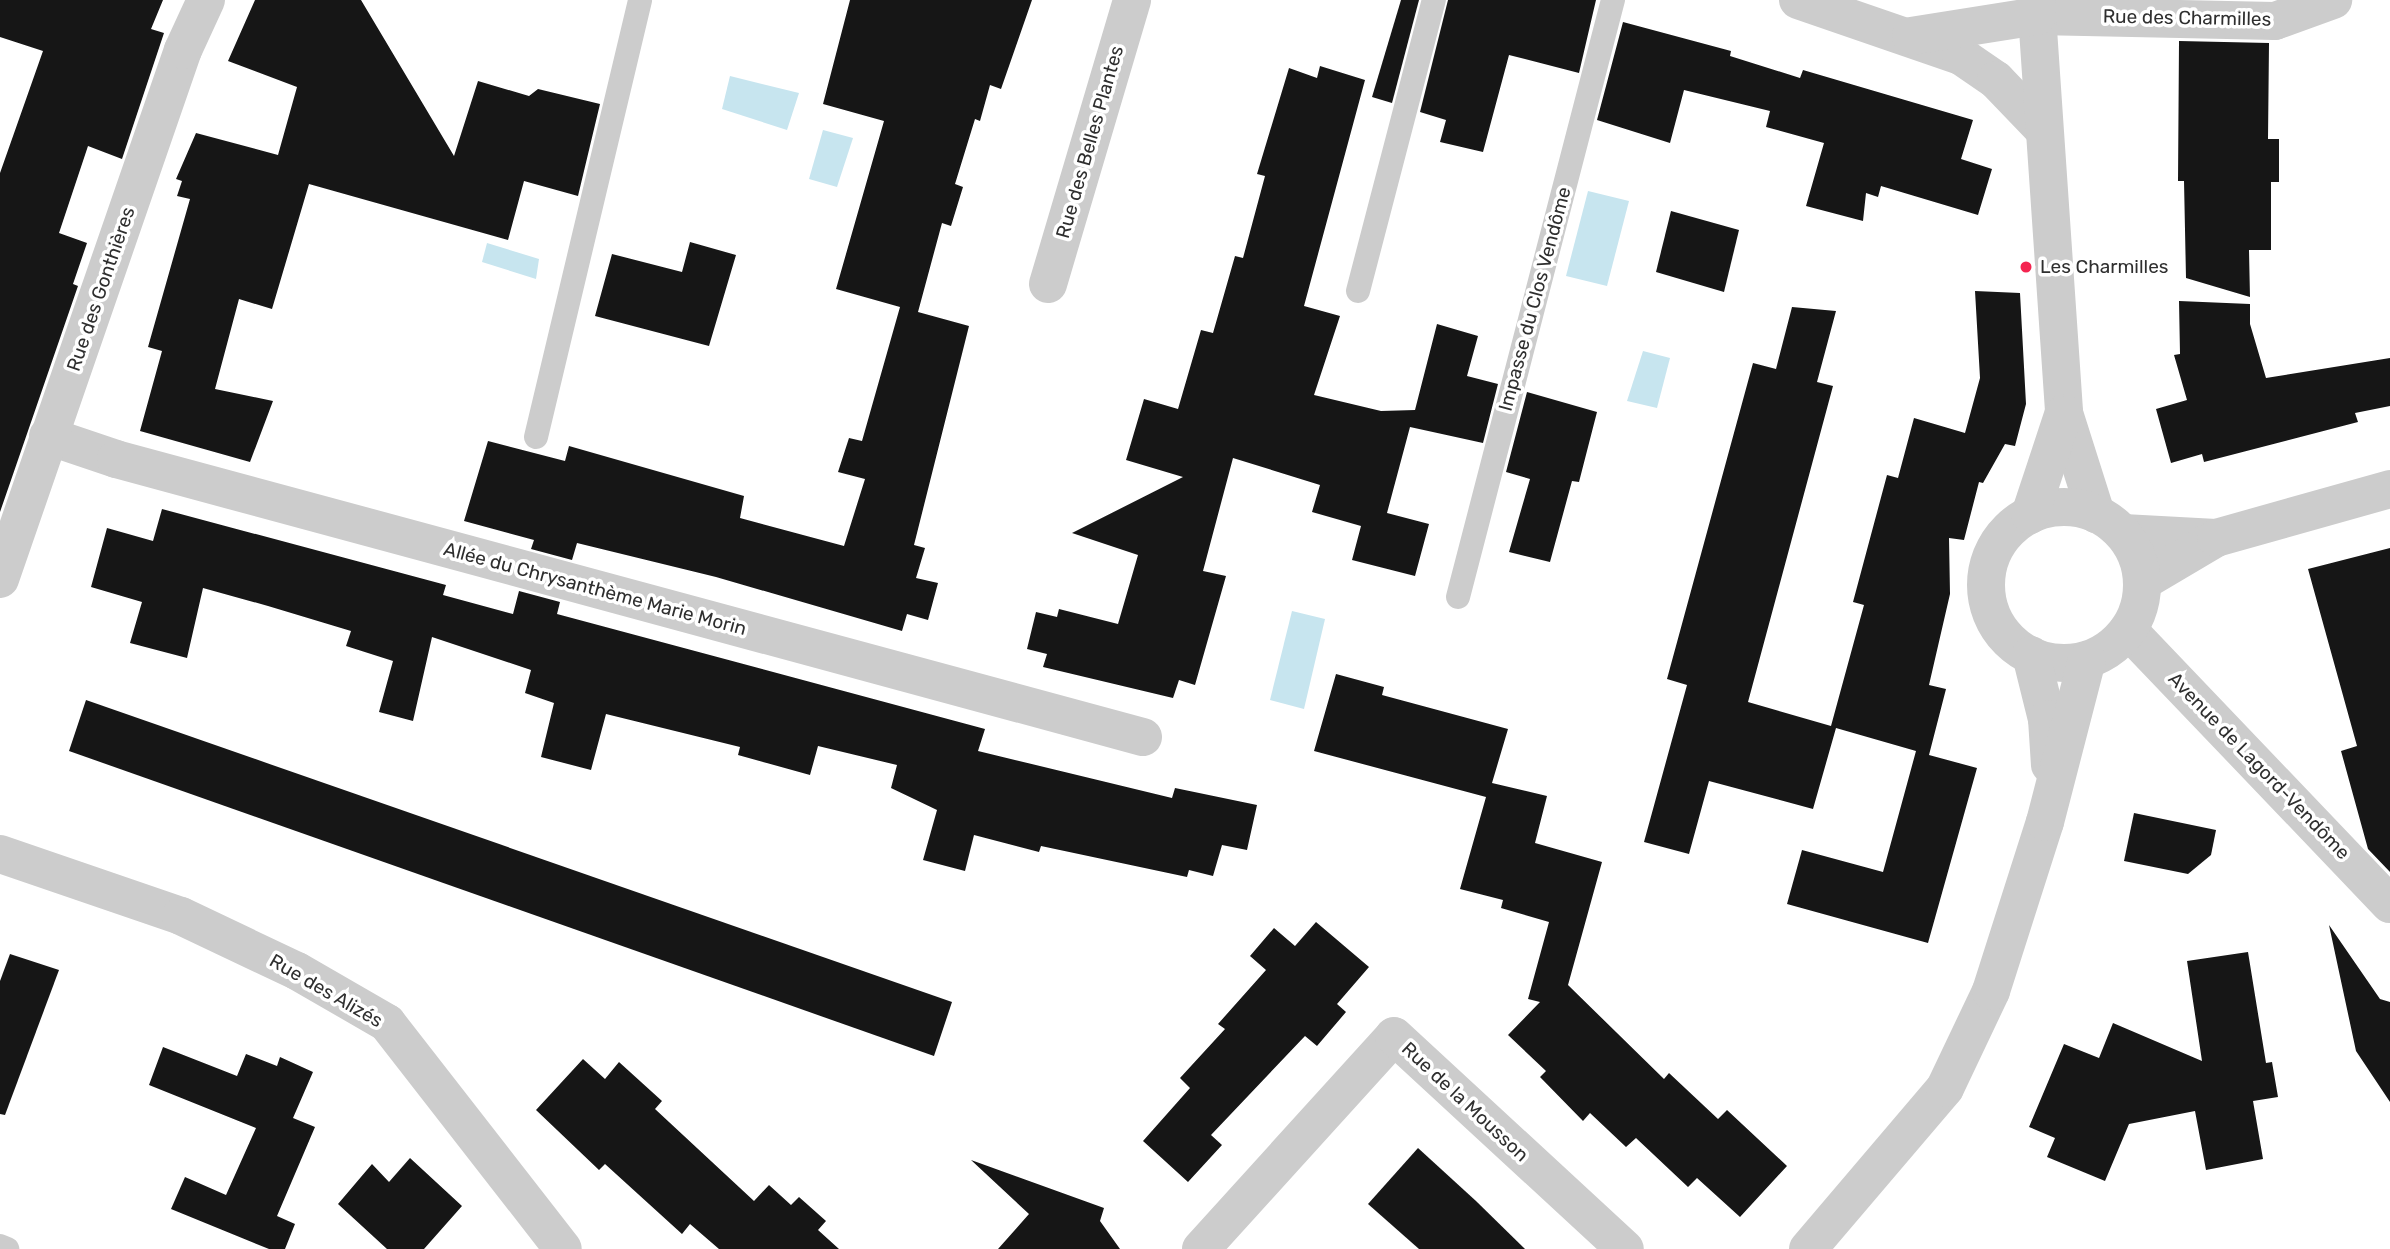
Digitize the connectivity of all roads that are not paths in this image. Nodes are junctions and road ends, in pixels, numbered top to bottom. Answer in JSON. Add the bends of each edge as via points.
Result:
{"nodes":[{"id":1,"x":206,"y":0,"type":"edge"},
{"id":2,"x":640,"y":0,"type":"edge"},
{"id":3,"x":1132,"y":0,"type":"edge"},
{"id":4,"x":1434,"y":0,"type":"edge"},
{"id":5,"x":1613,"y":0,"type":"edge"},
{"id":6,"x":1798,"y":0,"type":"edge"},
{"id":7,"x":2333,"y":0,"type":"edge"},
{"id":8,"x":2037,"y":8,"type":"edge"},
{"id":9,"x":1905,"y":37,"type":"junction"},
{"id":10,"x":2043,"y":129,"type":"junction"},
{"id":11,"x":1048,"y":284,"type":"dead end"},
{"id":12,"x":1357,"y":291,"type":"dead end"},
{"id":13,"x":2064,"y":414,"type":"junction"},
{"id":14,"x":48,"y":436,"type":"junction"},
{"id":15,"x":536,"y":437,"type":"dead end"},
{"id":16,"x":2390,"y":489,"type":"edge"},
{"id":17,"x":2030,"y":515,"type":"junction"},
{"id":18,"x":2109,"y":524,"type":"junction"},
{"id":19,"x":2216,"y":538,"type":"junction"},
{"id":20,"x":0,"y":579,"type":"edge"},
{"id":21,"x":2142,"y":582,"type":"junction"},
{"id":22,"x":1458,"y":597,"type":"dead end"},
{"id":23,"x":2128,"y":629,"type":"junction"},
{"id":24,"x":2031,"y":655,"type":"junction"},
{"id":25,"x":2087,"y":660,"type":"junction"},
{"id":26,"x":1143,"y":737,"type":"dead end"},
{"id":27,"x":2052,"y":795,"type":"junction"},
{"id":28,"x":0,"y":854,"type":"edge"},
{"id":29,"x":2390,"y":904,"type":"edge"},
{"id":30,"x":0,"y":1246,"type":"edge"},
{"id":31,"x":8,"y":1249,"type":"edge"},
{"id":32,"x":563,"y":1249,"type":"edge"},
{"id":33,"x":1201,"y":1249,"type":"edge"},
{"id":34,"x":1625,"y":1249,"type":"edge"},
{"id":35,"x":1808,"y":1249,"type":"edge"}],
"edges":[{"from":1,"to":14,"type":"street","name":"Rue des Gonthières","via":[[183,50]]},
{"from":2,"to":15,"type":"lane"},
{"from":3,"to":11,"type":"street","name":"Rue des Belles Plantes"},
{"from":4,"to":12,"type":"lane"},
{"from":5,"to":22,"type":"lane","name":"Impasse du Clos Vendôme"},
{"from":6,"to":9,"type":"street"},
{"from":7,"to":8,"type":"street","name":"Rue des Charmilles","via":[[2275,21]]},
{"from":8,"to":9,"type":"street","name":"Rue des Charmilles"},
{"from":8,"to":10,"type":"street"},
{"from":9,"to":10,"type":"street","via":[[1961,56],[1996,80]]},
{"from":10,"to":13,"type":"street"},
{"from":13,"to":17,"type":"street"},
{"from":13,"to":18,"type":"street"},
{"from":14,"to":20,"type":"street","name":"Rue des Gonthières"},
{"from":14,"to":26,"type":"street","name":"Allée du Chrysanthème Marie Morin","via":[[116,459]]},
{"from":16,"to":19,"type":"street"},
{"from":17,"to":18,"type":"street","via":[[2085,509]]},
{"from":17,"to":24,"type":"street","via":[[2000,540],[1985,585],[1989,610],[2000,631]]},
{"from":18,"to":19,"type":"street"},
{"from":18,"to":21,"type":"street","via":[[2136,552]]},
{"from":19,"to":21,"type":"street"},
{"from":21,"to":23,"type":"street","via":[[2141,600]]},
{"from":23,"to":25,"type":"street","via":[[2105,651]]},
{"from":23,"to":29,"type":"street","name":"Avenue de Lagord-Vendôme"},
{"from":24,"to":25,"type":"street","via":[[2063,663]]},
{"from":24,"to":27,"type":"street","via":[[2046,719]]},
{"from":25,"to":27,"type":"street"},
{"from":27,"to":35,"type":"street","via":[[1991,991],[1945,1088]]},
{"from":28,"to":32,"type":"street","name":"Rue des Alizés","via":[[181,916],[297,971],[387,1023]]},
{"from":30,"to":31,"type":"lane"},
{"from":33,"to":34,"type":"street","name":"Rue de la Mousson","via":[[1394,1036]]}]}
